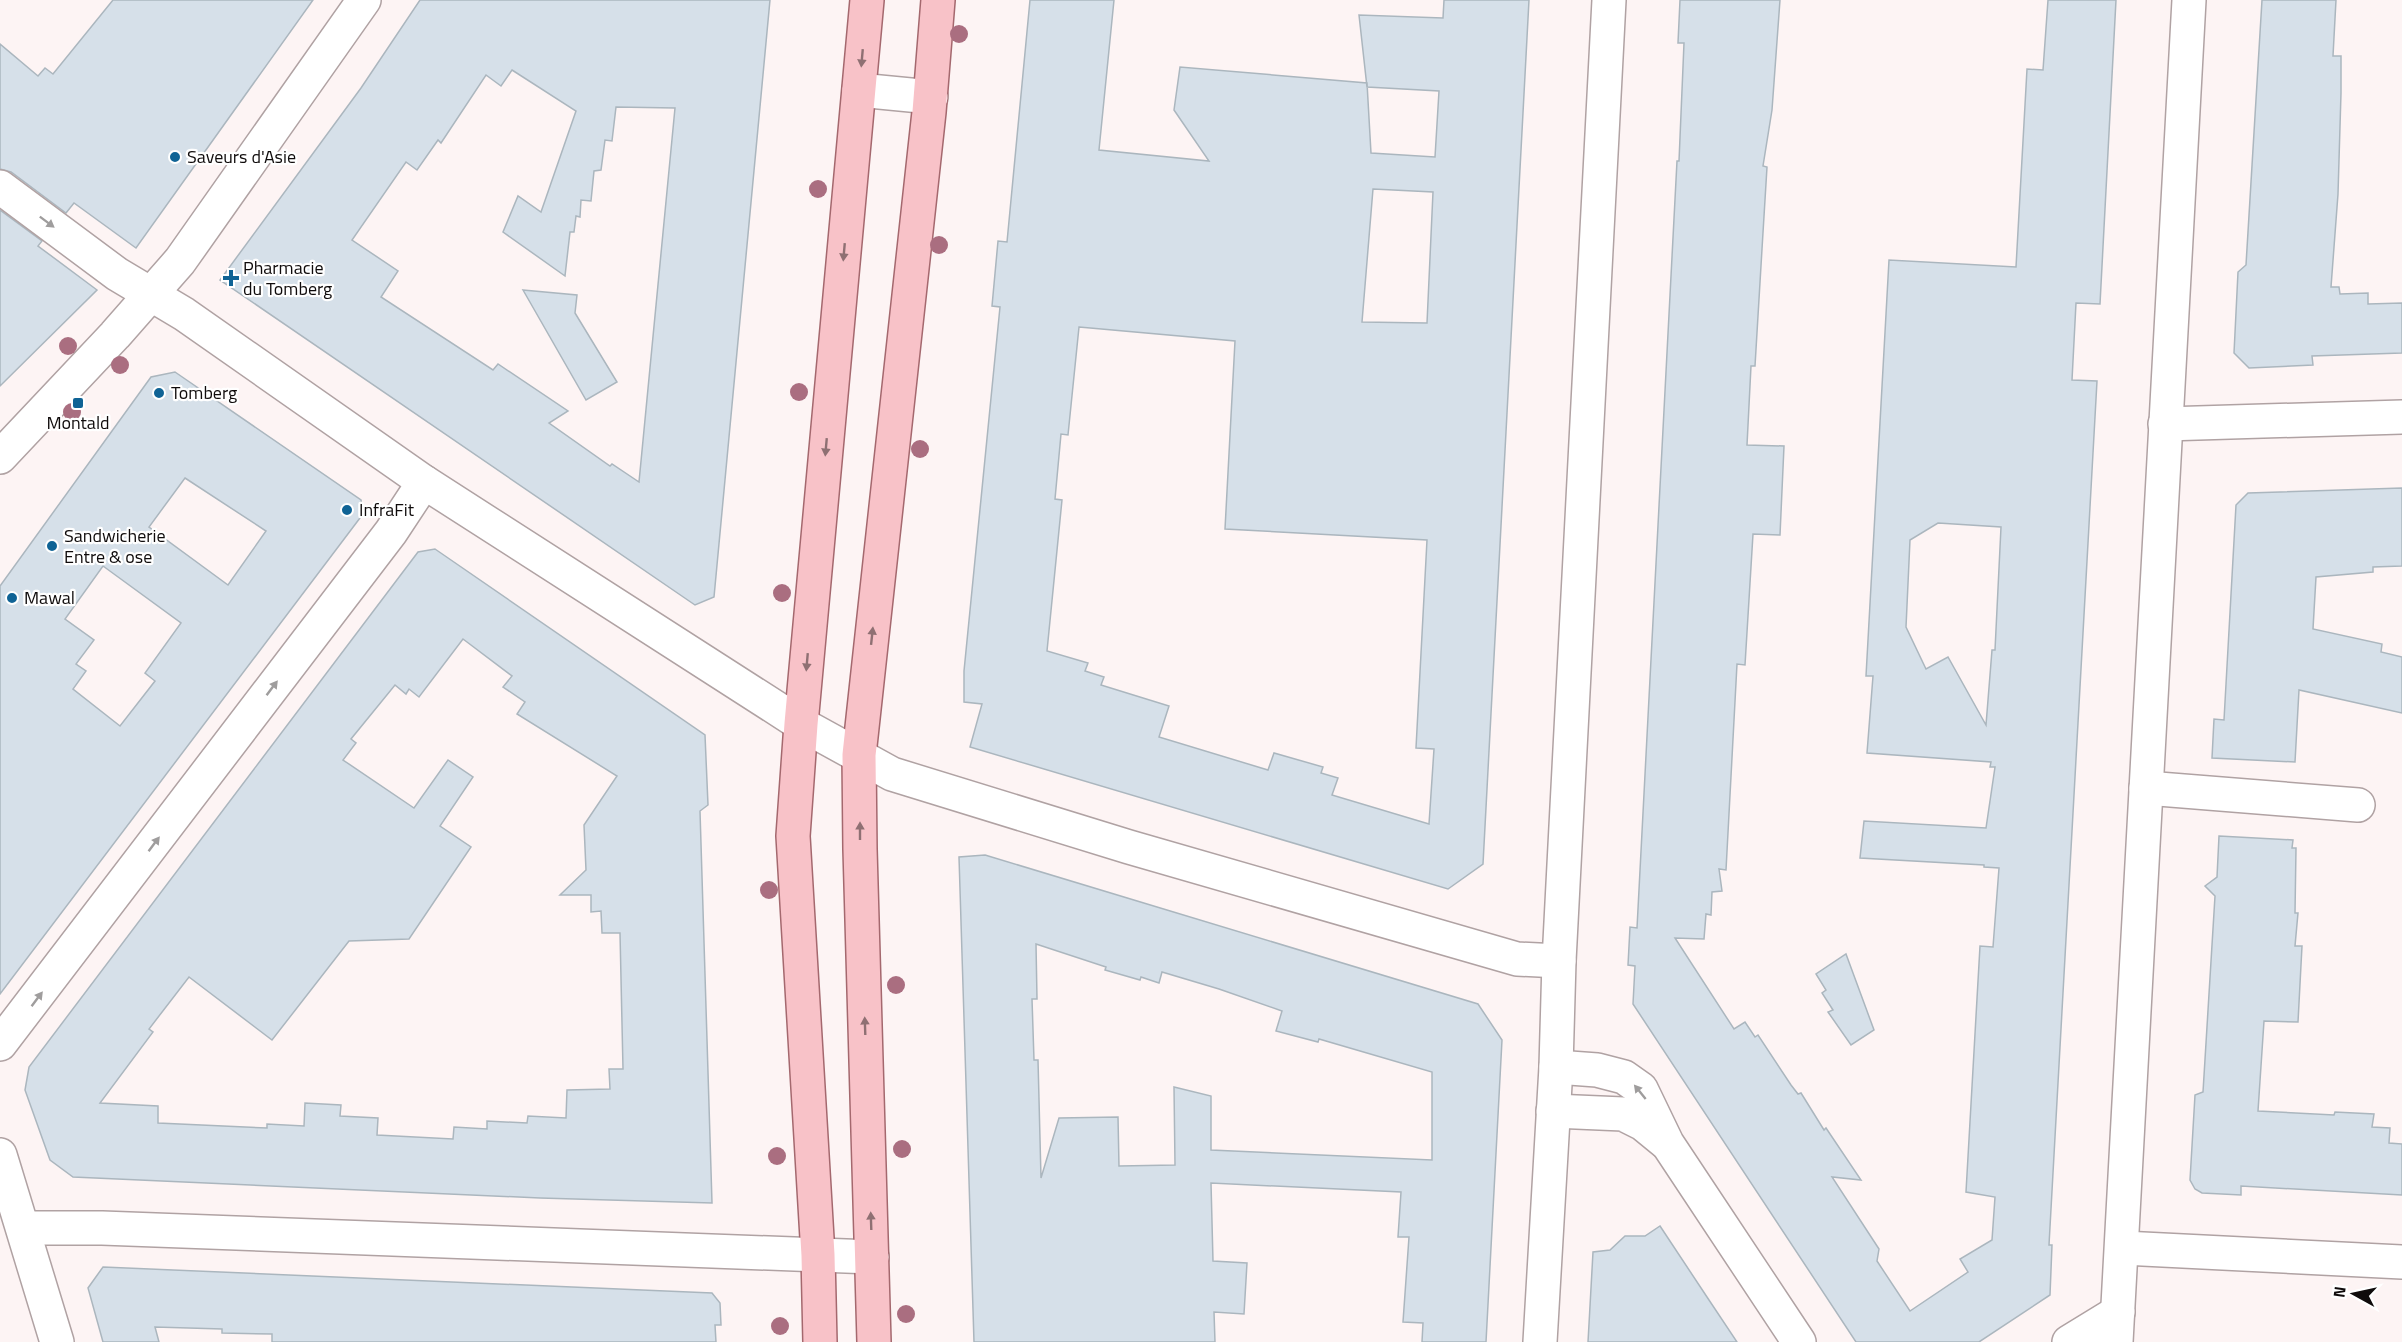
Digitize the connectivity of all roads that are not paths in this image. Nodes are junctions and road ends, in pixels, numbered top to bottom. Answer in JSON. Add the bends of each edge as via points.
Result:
{"nodes":[{"id":1,"x":364,"y":0,"type":"edge"},
{"id":2,"x":867,"y":0,"type":"edge"},
{"id":3,"x":938,"y":0,"type":"edge"},
{"id":4,"x":1609,"y":0,"type":"edge"},
{"id":5,"x":2189,"y":0,"type":"edge"},
{"id":6,"x":859,"y":90,"type":"junction"},
{"id":7,"x":931,"y":97,"type":"junction"},
{"id":8,"x":0,"y":187,"type":"edge"},
{"id":9,"x":151,"y":294,"type":"junction"},
{"id":10,"x":2402,"y":417,"type":"edge"},
{"id":11,"x":2165,"y":424,"type":"junction"},
{"id":12,"x":0,"y":457,"type":"edge"},
{"id":13,"x":424,"y":482,"type":"junction"},
{"id":14,"x":801,"y":724,"type":"junction"},
{"id":15,"x":859,"y":755,"type":"junction"},
{"id":16,"x":2146,"y":788,"type":"junction"},
{"id":17,"x":2358,"y":805,"type":"dead end"},
{"id":18,"x":1559,"y":961,"type":"junction"},
{"id":19,"x":0,"y":1044,"type":"edge"},
{"id":20,"x":1556,"y":1067,"type":"junction"},
{"id":21,"x":1553,"y":1111,"type":"junction"},
{"id":22,"x":1667,"y":1143,"type":"junction"},
{"id":23,"x":0,"y":1155,"type":"edge"},
{"id":24,"x":24,"y":1228,"type":"junction"},
{"id":25,"x":2123,"y":1248,"type":"junction"},
{"id":26,"x":818,"y":1254,"type":"junction"},
{"id":27,"x":872,"y":1257,"type":"junction"},
{"id":28,"x":2402,"y":1262,"type":"edge"},
{"id":29,"x":2117,"y":1327,"type":"edge"},
{"id":30,"x":57,"y":1342,"type":"edge"},
{"id":31,"x":820,"y":1342,"type":"edge"},
{"id":32,"x":874,"y":1342,"type":"edge"},
{"id":33,"x":1540,"y":1342,"type":"edge"},
{"id":34,"x":1799,"y":1342,"type":"edge"},
{"id":35,"x":2069,"y":1342,"type":"edge"}],
"edges":[{"from":1,"to":9,"type":"street","via":[[180,261]]},
{"from":2,"to":6,"type":"main road","one_way":true},
{"from":3,"to":7,"type":"main road"},
{"from":4,"to":18,"type":"street"},
{"from":5,"to":11,"type":"street"},
{"from":6,"to":7,"type":"street"},
{"from":6,"to":14,"type":"main road","one_way":true},
{"from":15,"to":7,"type":"main road","one_way":true},
{"from":8,"to":9,"type":"street","one_way":true,"via":[[117,274]]},
{"from":9,"to":12,"type":"street"},
{"from":9,"to":13,"type":"street"},
{"from":10,"to":11,"type":"street"},
{"from":11,"to":16,"type":"street"},
{"from":13,"to":14,"type":"street"},
{"from":19,"to":13,"type":"street","one_way":true,"via":[[391,532]]},
{"from":14,"to":15,"type":"street"},
{"from":14,"to":26,"type":"main road","via":[[794,836]]},
{"from":15,"to":18,"type":"street","via":[[892,774],[1129,847],[1517,958]]},
{"from":27,"to":15,"type":"main road","one_way":true},
{"from":16,"to":17,"type":"street"},
{"from":16,"to":25,"type":"street"},
{"from":18,"to":20,"type":"street"},
{"from":20,"to":21,"type":"street"},
{"from":22,"to":20,"type":"street","one_way":true,"via":[[1641,1089],[1624,1077]]},
{"from":21,"to":22,"type":"street","via":[[1623,1114]]},
{"from":21,"to":33,"type":"street"},
{"from":22,"to":34,"type":"street"},
{"from":23,"to":24,"type":"street"},
{"from":24,"to":26,"type":"street"},
{"from":24,"to":30,"type":"street"},
{"from":25,"to":28,"type":"street"},
{"from":25,"to":29,"type":"street"},
{"from":26,"to":27,"type":"street"},
{"from":26,"to":31,"type":"main road"},
{"from":27,"to":32,"type":"main road"},
{"from":29,"to":35,"type":"street"}]}
